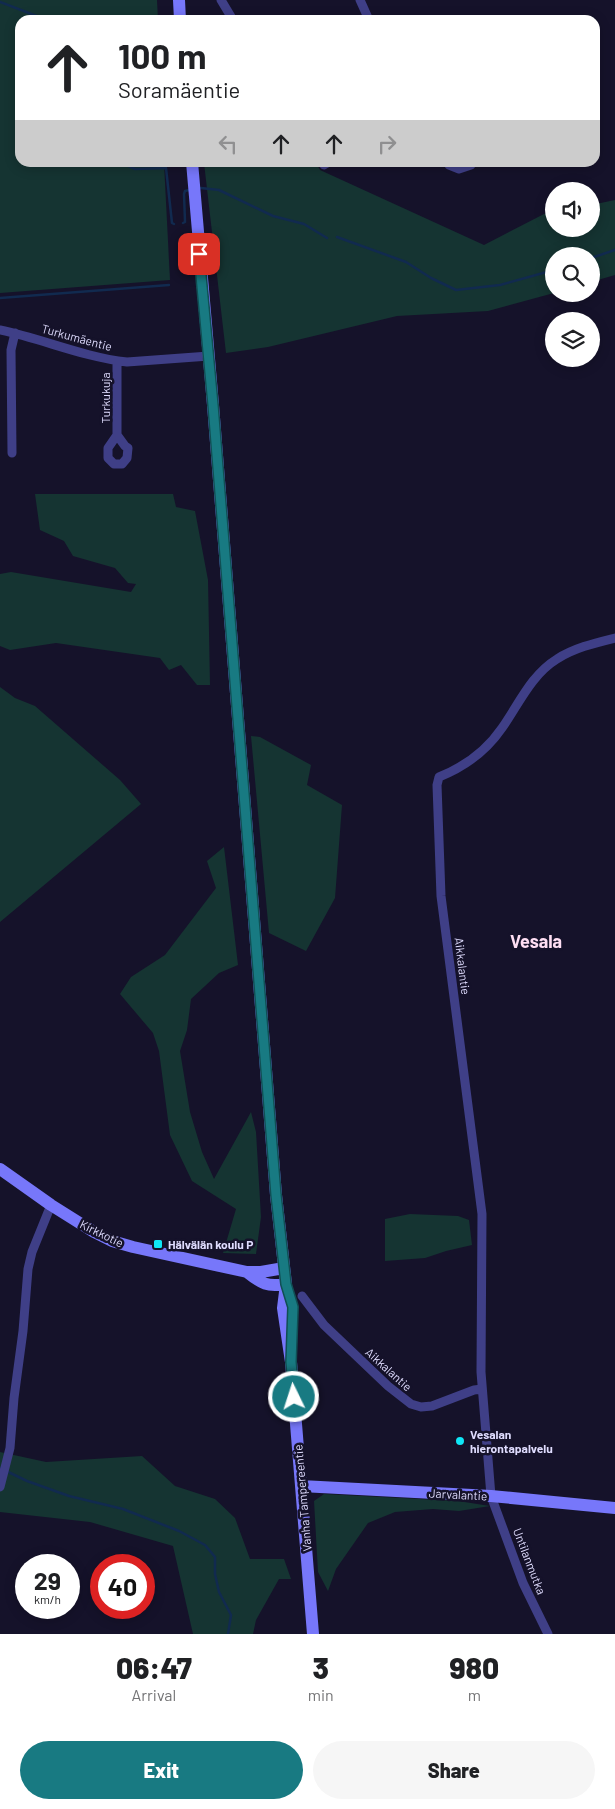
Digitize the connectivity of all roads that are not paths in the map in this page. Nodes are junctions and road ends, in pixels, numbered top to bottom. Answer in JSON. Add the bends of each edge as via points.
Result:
{"nodes":[{"id":1,"x":179,"y":0,"type":"edge"},
{"id":2,"x":221,"y":0,"type":"edge"},
{"id":3,"x":360,"y":0,"type":"edge"},
{"id":4,"x":180,"y":15,"type":"edge"},
{"id":5,"x":230,"y":15,"type":"edge"},
{"id":6,"x":367,"y":15,"type":"edge"},
{"id":7,"x":192,"y":167,"type":"edge"},
{"id":8,"x":0,"y":330,"type":"edge"},
{"id":9,"x":15,"y":333,"type":"junction"},
{"id":10,"x":209,"y":356,"type":"junction"},
{"id":11,"x":117,"y":361,"type":"junction"},
{"id":12,"x":118,"y":435,"type":"dead end"},
{"id":13,"x":12,"y":453,"type":"dead end"},
{"id":14,"x":615,"y":638,"type":"edge"},
{"id":15,"x":0,"y":1169,"type":"edge"},
{"id":16,"x":51,"y":1204,"type":"junction"},
{"id":17,"x":284,"y":1268,"type":"junction"},
{"id":18,"x":247,"y":1272,"type":"junction"},
{"id":19,"x":286,"y":1284,"type":"junction"},
{"id":20,"x":302,"y":1296,"type":"dead end"},
{"id":21,"x":482,"y":1389,"type":"junction"},
{"id":22,"x":301,"y":1486,"type":"junction"},
{"id":23,"x":0,"y":1487,"type":"edge"},
{"id":24,"x":491,"y":1496,"type":"junction"},
{"id":25,"x":615,"y":1508,"type":"edge"},
{"id":26,"x":313,"y":1634,"type":"edge"},
{"id":27,"x":548,"y":1634,"type":"edge"}],
"edges":[{"from":1,"to":4,"type":"street"},
{"from":2,"to":5,"type":"street"},
{"from":3,"to":6,"type":"street"},
{"from":7,"to":10,"type":"street","name":"Vanha Tampereentie"},
{"from":8,"to":9,"type":"street","name":"Turkumäentie"},
{"from":9,"to":11,"type":"street","name":"Turkumäentie"},
{"from":9,"to":13,"type":"street","via":[[11,350]]},
{"from":10,"to":11,"type":"street","name":"Turkumäentie"},
{"from":10,"to":17,"type":"street","name":"Vanha Tampereentie"},
{"from":11,"to":12,"type":"street","name":"Turkukuja"},
{"from":14,"to":21,"type":"street","name":"Aikkalantie","via":[[556,659],[528,687],[491,741],[464,765],[439,777],[436,785],[441,896],[482,1214]]},
{"from":15,"to":16,"type":"street","name":"Kirkkotie"},
{"from":16,"to":18,"type":"street","name":"Kirkkotie","via":[[112,1240]]},
{"from":16,"to":23,"type":"street","via":[[28,1269],[10,1448]]},
{"from":17,"to":18,"type":"street","name":"Kirkkotie"},
{"from":17,"to":19,"type":"street","name":"Vanha Tampereentie"},
{"from":18,"to":19,"type":"street","name":"Kirkkotie","via":[[263,1284]]},
{"from":19,"to":22,"type":"street","name":"Vanha Tampereentie","via":[[283,1308],[291,1362]]},
{"from":20,"to":21,"type":"street","name":"Aikkalantie","via":[[324,1325],[388,1386],[412,1404],[432,1406]]},
{"from":21,"to":24,"type":"street","name":"Aikkalantie"},
{"from":22,"to":24,"type":"street","name":"Jarvalantie"},
{"from":22,"to":26,"type":"street","name":"Vanha Tampereentie"},
{"from":24,"to":25,"type":"street","name":"Jarvalantie"},
{"from":24,"to":27,"type":"street","name":"Untilanmutka","via":[[523,1583]]}]}
